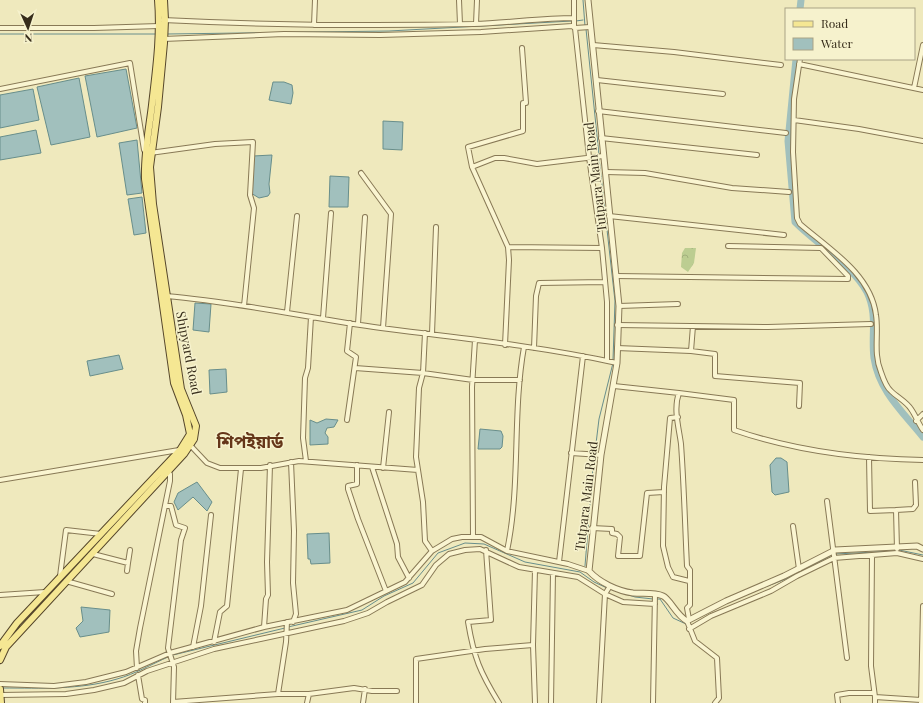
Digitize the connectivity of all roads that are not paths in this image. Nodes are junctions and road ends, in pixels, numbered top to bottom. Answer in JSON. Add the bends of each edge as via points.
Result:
{"nodes":[{"id":1,"x":158,"y":0,"type":"edge"},
{"id":2,"x":164,"y":0,"type":"edge"},
{"id":3,"x":315,"y":0,"type":"edge"},
{"id":4,"x":459,"y":0,"type":"edge"},
{"id":5,"x":477,"y":0,"type":"edge"},
{"id":6,"x":574,"y":0,"type":"edge"},
{"id":7,"x":588,"y":0,"type":"edge"},
{"id":8,"x":574,"y":18,"type":"junction"},
{"id":9,"x":161,"y":22,"type":"junction"},
{"id":10,"x":460,"y":24,"type":"junction"},
{"id":11,"x":476,"y":24,"type":"junction"},
{"id":12,"x":314,"y":25,"type":"junction"},
{"id":13,"x":575,"y":27,"type":"junction"},
{"id":14,"x":590,"y":27,"type":"junction"},
{"id":15,"x":0,"y":28,"type":"edge"},
{"id":16,"x":161,"y":39,"type":"junction"},
{"id":17,"x":592,"y":45,"type":"junction"},
{"id":18,"x":923,"y":45,"type":"edge"},
{"id":19,"x":522,"y":48,"type":"dead end"},
{"id":20,"x":922,"y":59,"type":"edge"},
{"id":21,"x":800,"y":60,"type":"edge"},
{"id":22,"x":799,"y":64,"type":"junction"},
{"id":23,"x":780,"y":65,"type":"dead end"},
{"id":24,"x":597,"y":80,"type":"junction"},
{"id":25,"x":914,"y":88,"type":"junction"},
{"id":26,"x":0,"y":89,"type":"edge"},
{"id":27,"x":923,"y":90,"type":"edge"},
{"id":28,"x":723,"y":94,"type":"dead end"},
{"id":29,"x":598,"y":112,"type":"junction"},
{"id":30,"x":794,"y":120,"type":"junction"},
{"id":31,"x":786,"y":133,"type":"dead end"},
{"id":32,"x":601,"y":138,"type":"junction"},
{"id":33,"x":923,"y":141,"type":"edge"},
{"id":34,"x":148,"y":153,"type":"junction"},
{"id":35,"x":758,"y":155,"type":"dead end"},
{"id":36,"x":603,"y":156,"type":"junction"},
{"id":37,"x":589,"y":157,"type":"junction"},
{"id":38,"x":472,"y":167,"type":"junction"},
{"id":39,"x":606,"y":172,"type":"junction"},
{"id":40,"x":361,"y":173,"type":"dead end"},
{"id":41,"x":789,"y":192,"type":"dead end"},
{"id":42,"x":331,"y":214,"type":"dead end"},
{"id":43,"x":297,"y":216,"type":"dead end"},
{"id":44,"x":609,"y":216,"type":"junction"},
{"id":45,"x":365,"y":217,"type":"dead end"},
{"id":46,"x":436,"y":227,"type":"dead end"},
{"id":47,"x":784,"y":235,"type":"dead end"},
{"id":48,"x":728,"y":246,"type":"dead end"},
{"id":49,"x":508,"y":247,"type":"junction"},
{"id":50,"x":602,"y":248,"type":"junction"},
{"id":51,"x":616,"y":276,"type":"junction"},
{"id":52,"x":605,"y":282,"type":"junction"},
{"id":53,"x":164,"y":296,"type":"junction"},
{"id":54,"x":678,"y":304,"type":"dead end"},
{"id":55,"x":244,"y":306,"type":"junction"},
{"id":56,"x":619,"y":306,"type":"junction"},
{"id":57,"x":287,"y":312,"type":"junction"},
{"id":58,"x":311,"y":317,"type":"junction"},
{"id":59,"x":323,"y":318,"type":"junction"},
{"id":60,"x":350,"y":323,"type":"junction"},
{"id":61,"x":358,"y":324,"type":"junction"},
{"id":62,"x":870,"y":324,"type":"dead end"},
{"id":63,"x":617,"y":325,"type":"junction"},
{"id":64,"x":693,"y":326,"type":"junction"},
{"id":65,"x":383,"y":328,"type":"junction"},
{"id":66,"x":425,"y":333,"type":"junction"},
{"id":67,"x":432,"y":334,"type":"junction"},
{"id":68,"x":475,"y":340,"type":"junction"},
{"id":69,"x":505,"y":345,"type":"junction"},
{"id":70,"x":524,"y":347,"type":"junction"},
{"id":71,"x":534,"y":348,"type":"junction"},
{"id":72,"x":617,"y":348,"type":"junction"},
{"id":73,"x":691,"y":351,"type":"junction"},
{"id":74,"x":583,"y":356,"type":"junction"},
{"id":75,"x":608,"y":361,"type":"junction"},
{"id":76,"x":617,"y":363,"type":"junction"},
{"id":77,"x":355,"y":368,"type":"junction"},
{"id":78,"x":423,"y":373,"type":"junction"},
{"id":79,"x":473,"y":380,"type":"junction"},
{"id":80,"x":520,"y":380,"type":"junction"},
{"id":81,"x":614,"y":386,"type":"junction"},
{"id":82,"x":679,"y":393,"type":"junction"},
{"id":83,"x":799,"y":406,"type":"dead end"},
{"id":84,"x":389,"y":412,"type":"dead end"},
{"id":85,"x":923,"y":414,"type":"edge"},
{"id":86,"x":678,"y":417,"type":"junction"},
{"id":87,"x":347,"y":420,"type":"dead end"},
{"id":88,"x":916,"y":421,"type":"junction"},
{"id":89,"x":923,"y":430,"type":"edge"},
{"id":90,"x":190,"y":445,"type":"junction"},
{"id":91,"x":180,"y":450,"type":"junction"},
{"id":92,"x":571,"y":453,"type":"junction"},
{"id":93,"x":597,"y":454,"type":"junction"},
{"id":94,"x":869,"y":457,"type":"junction"},
{"id":95,"x":923,"y":460,"type":"edge"},
{"id":96,"x":306,"y":461,"type":"junction"},
{"id":97,"x":291,"y":462,"type":"junction"},
{"id":98,"x":270,"y":465,"type":"junction"},
{"id":99,"x":357,"y":465,"type":"junction"},
{"id":100,"x":372,"y":467,"type":"junction"},
{"id":101,"x":241,"y":468,"type":"junction"},
{"id":102,"x":383,"y":468,"type":"junction"},
{"id":103,"x":418,"y":470,"type":"junction"},
{"id":104,"x":166,"y":472,"type":"junction"},
{"id":105,"x":0,"y":480,"type":"edge"},
{"id":106,"x":915,"y":482,"type":"dead end"},
{"id":107,"x":664,"y":492,"type":"junction"},
{"id":108,"x":827,"y":501,"type":"dead end"},
{"id":109,"x":166,"y":506,"type":"junction"},
{"id":110,"x":896,"y":510,"type":"junction"},
{"id":111,"x":211,"y":515,"type":"dead end"},
{"id":112,"x":793,"y":526,"type":"dead end"},
{"id":113,"x":592,"y":528,"type":"junction"},
{"id":114,"x":101,"y":534,"type":"junction"},
{"id":115,"x":473,"y":535,"type":"junction"},
{"id":116,"x":923,"y":549,"type":"edge"},
{"id":117,"x":130,"y":550,"type":"dead end"},
{"id":118,"x":486,"y":550,"type":"junction"},
{"id":119,"x":897,"y":550,"type":"junction"},
{"id":120,"x":432,"y":551,"type":"junction"},
{"id":121,"x":507,"y":551,"type":"junction"},
{"id":122,"x":93,"y":554,"type":"junction"},
{"id":123,"x":834,"y":554,"type":"junction"},
{"id":124,"x":872,"y":556,"type":"junction"},
{"id":125,"x":923,"y":559,"type":"edge"},
{"id":126,"x":559,"y":562,"type":"junction"},
{"id":127,"x":128,"y":563,"type":"junction"},
{"id":128,"x":799,"y":568,"type":"junction"},
{"id":129,"x":127,"y":570,"type":"dead end"},
{"id":130,"x":536,"y":570,"type":"junction"},
{"id":131,"x":589,"y":571,"type":"junction"},
{"id":132,"x":553,"y":573,"type":"junction"},
{"id":133,"x":60,"y":577,"type":"junction"},
{"id":134,"x":409,"y":578,"type":"junction"},
{"id":135,"x":66,"y":581,"type":"junction"},
{"id":136,"x":689,"y":581,"type":"junction"},
{"id":137,"x":608,"y":589,"type":"junction"},
{"id":138,"x":386,"y":590,"type":"junction"},
{"id":139,"x":46,"y":592,"type":"junction"},
{"id":140,"x":112,"y":594,"type":"dead end"},
{"id":141,"x":0,"y":595,"type":"edge"},
{"id":142,"x":655,"y":595,"type":"junction"},
{"id":143,"x":655,"y":603,"type":"junction"},
{"id":144,"x":923,"y":606,"type":"edge"},
{"id":145,"x":688,"y":620,"type":"junction"},
{"id":146,"x":293,"y":622,"type":"junction"},
{"id":147,"x":264,"y":627,"type":"junction"},
{"id":148,"x":287,"y":628,"type":"junction"},
{"id":149,"x":689,"y":629,"type":"junction"},
{"id":150,"x":214,"y":642,"type":"junction"},
{"id":151,"x":533,"y":645,"type":"junction"},
{"id":152,"x":0,"y":646,"type":"edge"},
{"id":153,"x":193,"y":647,"type":"junction"},
{"id":154,"x":473,"y":651,"type":"junction"},
{"id":155,"x":170,"y":653,"type":"junction"},
{"id":156,"x":847,"y":658,"type":"dead end"},
{"id":157,"x":0,"y":660,"type":"edge"},
{"id":158,"x":172,"y":662,"type":"junction"},
{"id":159,"x":137,"y":668,"type":"junction"},
{"id":160,"x":138,"y":675,"type":"junction"},
{"id":161,"x":0,"y":684,"type":"edge"},
{"id":162,"x":365,"y":689,"type":"junction"},
{"id":163,"x":397,"y":691,"type":"dead end"},
{"id":164,"x":0,"y":692,"type":"edge"},
{"id":165,"x":278,"y":694,"type":"junction"},
{"id":166,"x":309,"y":694,"type":"junction"},
{"id":167,"x":874,"y":695,"type":"junction"},
{"id":168,"x":921,"y":701,"type":"edge"},
{"id":169,"x":1,"y":703,"type":"edge"},
{"id":170,"x":145,"y":703,"type":"edge"},
{"id":171,"x":173,"y":703,"type":"edge"},
{"id":172,"x":308,"y":703,"type":"edge"},
{"id":173,"x":363,"y":703,"type":"edge"},
{"id":174,"x":416,"y":703,"type":"edge"},
{"id":175,"x":499,"y":703,"type":"edge"},
{"id":176,"x":535,"y":703,"type":"edge"},
{"id":177,"x":551,"y":703,"type":"edge"},
{"id":178,"x":599,"y":703,"type":"edge"},
{"id":179,"x":653,"y":703,"type":"edge"},
{"id":180,"x":715,"y":703,"type":"edge"},
{"id":181,"x":838,"y":703,"type":"edge"},
{"id":182,"x":875,"y":703,"type":"edge"}],
"edges":[{"from":1,"to":9,"type":"main road","name":"Shipyard Road"},
{"from":2,"to":9,"type":"main road","name":"Shipyard Road"},
{"from":3,"to":12,"type":"street"},
{"from":4,"to":10,"type":"street"},
{"from":5,"to":11,"type":"street"},
{"from":6,"to":8,"type":"street"},
{"from":7,"to":14,"type":"street","name":"Tutpara Main Road"},
{"from":8,"to":11,"type":"street","via":[[536,18]]},
{"from":8,"to":13,"type":"street"},
{"from":9,"to":12,"type":"street"},
{"from":9,"to":15,"type":"street","via":[[94,28]]},
{"from":9,"to":16,"type":"main road","name":"Shipyard Road"},
{"from":10,"to":11,"type":"street"},
{"from":10,"to":12,"type":"street"},
{"from":13,"to":14,"type":"street"},
{"from":13,"to":16,"type":"street","via":[[380,35],[284,34]]},
{"from":13,"to":37,"type":"street"},
{"from":14,"to":17,"type":"street","name":"Tutpara Main Road"},
{"from":16,"to":34,"type":"main road","name":"Shipyard Road"},
{"from":17,"to":23,"type":"street"},
{"from":17,"to":24,"type":"street","name":"Tutpara Main Road"},
{"from":18,"to":20,"type":"street"},
{"from":19,"to":38,"type":"street","via":[[526,103],[523,103],[523,131],[468,147]]},
{"from":20,"to":25,"type":"street"},
{"from":21,"to":22,"type":"street"},
{"from":22,"to":25,"type":"street"},
{"from":22,"to":30,"type":"street"},
{"from":24,"to":28,"type":"street"},
{"from":24,"to":29,"type":"street","name":"Tutpara Main Road"},
{"from":25,"to":27,"type":"street"},
{"from":26,"to":34,"type":"street","via":[[130,62]]},
{"from":29,"to":31,"type":"street"},
{"from":29,"to":32,"type":"street","name":"Tutpara Main Road"},
{"from":30,"to":33,"type":"street"},
{"from":30,"to":88,"type":"street","via":[[797,218],[800,224],[850,266],[866,285],[874,300],[877,316],[876,351],[881,372],[889,390],[911,408]]},
{"from":32,"to":35,"type":"street"},
{"from":32,"to":36,"type":"street","name":"Tutpara Main Road"},
{"from":34,"to":53,"type":"main road","name":"Shipyard Road","via":[[145,179]]},
{"from":34,"to":55,"type":"street","via":[[253,142],[250,195],[254,208]]},
{"from":36,"to":37,"type":"street"},
{"from":36,"to":39,"type":"street","name":"Tutpara Main Road"},
{"from":37,"to":38,"type":"street","via":[[537,164],[495,158]]},
{"from":37,"to":50,"type":"street"},
{"from":38,"to":49,"type":"street"},
{"from":39,"to":41,"type":"street","via":[[645,173],[732,188]]},
{"from":39,"to":44,"type":"street","name":"Tutpara Main Road"},
{"from":40,"to":65,"type":"street","via":[[391,214]]},
{"from":42,"to":59,"type":"street"},
{"from":43,"to":57,"type":"street"},
{"from":44,"to":47,"type":"street"},
{"from":44,"to":51,"type":"street","name":"Tutpara Main Road"},
{"from":45,"to":61,"type":"street"},
{"from":46,"to":67,"type":"street"},
{"from":48,"to":51,"type":"street","via":[[820,248],[848,276],[848,279]]},
{"from":49,"to":50,"type":"street"},
{"from":49,"to":69,"type":"street"},
{"from":50,"to":52,"type":"street"},
{"from":51,"to":56,"type":"street","name":"Tutpara Main Road"},
{"from":52,"to":71,"type":"street","via":[[539,283]]},
{"from":52,"to":75,"type":"street"},
{"from":53,"to":55,"type":"street"},
{"from":53,"to":90,"type":"main road","name":"Shipyard Road","via":[[181,389],[196,426],[196,434]]},
{"from":53,"to":91,"type":"main road","name":"Shipyard Road","via":[[174,383],[188,419],[190,434]]},
{"from":54,"to":56,"type":"street"},
{"from":55,"to":57,"type":"street"},
{"from":56,"to":63,"type":"street","name":"Tutpara Main Road"},
{"from":57,"to":58,"type":"street"},
{"from":58,"to":59,"type":"street"},
{"from":58,"to":96,"type":"street","via":[[308,368],[305,378],[303,438]]},
{"from":59,"to":60,"type":"street"},
{"from":60,"to":61,"type":"street"},
{"from":60,"to":77,"type":"street","via":[[347,351],[356,357]]},
{"from":61,"to":65,"type":"street"},
{"from":62,"to":64,"type":"street"},
{"from":63,"to":64,"type":"street"},
{"from":63,"to":72,"type":"street","name":"Tutpara Main Road"},
{"from":64,"to":73,"type":"street"},
{"from":65,"to":66,"type":"street"},
{"from":66,"to":67,"type":"street"},
{"from":66,"to":78,"type":"street"},
{"from":67,"to":68,"type":"street"},
{"from":68,"to":69,"type":"street"},
{"from":68,"to":79,"type":"street"},
{"from":69,"to":70,"type":"street"},
{"from":70,"to":71,"type":"street"},
{"from":70,"to":80,"type":"street"},
{"from":71,"to":74,"type":"street"},
{"from":72,"to":73,"type":"street"},
{"from":72,"to":76,"type":"street","name":"Tutpara Main Road"},
{"from":73,"to":83,"type":"street","via":[[715,354],[715,376],[800,383]]},
{"from":74,"to":75,"type":"street"},
{"from":74,"to":92,"type":"street"},
{"from":75,"to":76,"type":"street"},
{"from":76,"to":81,"type":"street","name":"Tutpara Main Road"},
{"from":77,"to":78,"type":"street"},
{"from":77,"to":87,"type":"street"},
{"from":78,"to":79,"type":"street"},
{"from":78,"to":103,"type":"street","via":[[419,388]]},
{"from":79,"to":80,"type":"street"},
{"from":79,"to":115,"type":"street"},
{"from":80,"to":121,"type":"street","via":[[514,512]]},
{"from":81,"to":82,"type":"street"},
{"from":81,"to":93,"type":"street","name":"Tutpara Main Road"},
{"from":82,"to":86,"type":"street","via":[[676,400]]},
{"from":82,"to":94,"type":"street","via":[[734,400],[734,430],[753,437],[829,454]]},
{"from":84,"to":102,"type":"street"},
{"from":85,"to":88,"type":"street"},
{"from":86,"to":107,"type":"street","via":[[670,418]]},
{"from":86,"to":136,"type":"street"},
{"from":88,"to":89,"type":"street"},
{"from":90,"to":101,"type":"street","via":[[211,465],[220,468]]},
{"from":90,"to":104,"type":"main road","name":"Shipyard Road"},
{"from":91,"to":105,"type":"street"},
{"from":91,"to":114,"type":"main road"},
{"from":92,"to":93,"type":"street"},
{"from":92,"to":126,"type":"street"},
{"from":93,"to":113,"type":"street","name":"Tutpara Main Road"},
{"from":94,"to":95,"type":"street"},
{"from":94,"to":110,"type":"street","via":[[870,511]]},
{"from":96,"to":97,"type":"street"},
{"from":96,"to":99,"type":"street"},
{"from":97,"to":98,"type":"street"},
{"from":97,"to":146,"type":"street","via":[[296,614]]},
{"from":98,"to":101,"type":"street","via":[[261,468]]},
{"from":98,"to":147,"type":"street","via":[[268,595]]},
{"from":99,"to":100,"type":"street"},
{"from":99,"to":138,"type":"street","via":[[357,484],[348,486]]},
{"from":100,"to":102,"type":"street"},
{"from":100,"to":134,"type":"street","via":[[397,544],[398,557]]},
{"from":101,"to":150,"type":"street","via":[[227,606],[220,612]]},
{"from":102,"to":103,"type":"street"},
{"from":103,"to":120,"type":"street","via":[[426,542]]},
{"from":104,"to":109,"type":"street","via":[[170,476]]},
{"from":104,"to":122,"type":"main road","name":"Shipyard Road"},
{"from":106,"to":110,"type":"street","via":[[916,505],[913,509]]},
{"from":107,"to":113,"type":"street","via":[[647,493],[640,556],[618,556],[620,537],[612,533],[612,529]]},
{"from":107,"to":136,"type":"street","via":[[663,546],[668,567],[675,579]]},
{"from":108,"to":123,"type":"street"},
{"from":109,"to":155,"type":"street","via":[[171,506],[176,525],[185,528],[181,540],[169,640]]},
{"from":109,"to":159,"type":"street","via":[[140,628],[136,651]]},
{"from":110,"to":119,"type":"street"},
{"from":111,"to":153,"type":"street","via":[[201,606]]},
{"from":112,"to":128,"type":"street"},
{"from":113,"to":131,"type":"street","name":"Tutpara Main Road"},
{"from":114,"to":133,"type":"main road"},
{"from":114,"to":133,"type":"street","via":[[66,530]]},
{"from":115,"to":120,"type":"street","via":[[452,539]]},
{"from":115,"to":121,"type":"street","via":[[492,541]]},
{"from":116,"to":119,"type":"street","via":[[917,546]]},
{"from":117,"to":127,"type":"street"},
{"from":118,"to":130,"type":"street","via":[[519,567]]},
{"from":118,"to":148,"type":"street","via":[[465,550],[449,554],[436,565],[422,585],[368,613],[344,621]]},
{"from":118,"to":154,"type":"street","via":[[491,620],[468,622]]},
{"from":119,"to":123,"type":"street"},
{"from":119,"to":124,"type":"street"},
{"from":119,"to":125,"type":"street"},
{"from":120,"to":134,"type":"street"},
{"from":121,"to":126,"type":"street"},
{"from":122,"to":127,"type":"street"},
{"from":122,"to":135,"type":"main road","name":"Shipyard Road"},
{"from":123,"to":124,"type":"street"},
{"from":123,"to":128,"type":"street"},
{"from":123,"to":149,"type":"street","via":[[771,591],[711,616]]},
{"from":123,"to":156,"type":"street"},
{"from":124,"to":167,"type":"street","via":[[871,666]]},
{"from":126,"to":131,"type":"street"},
{"from":127,"to":129,"type":"street"},
{"from":128,"to":145,"type":"street"},
{"from":130,"to":132,"type":"street"},
{"from":130,"to":151,"type":"street"},
{"from":131,"to":137,"type":"street","name":"Tutpara Main Road"},
{"from":132,"to":137,"type":"street","via":[[578,577]]},
{"from":132,"to":177,"type":"street"},
{"from":133,"to":139,"type":"main road"},
{"from":134,"to":138,"type":"street"},
{"from":135,"to":140,"type":"street"},
{"from":135,"to":157,"type":"main road","name":"Shipyard Road","via":[[6,647]]},
{"from":136,"to":145,"type":"street"},
{"from":137,"to":142,"type":"street","name":"Tutpara Main Road"},
{"from":137,"to":143,"type":"street","via":[[623,602]]},
{"from":137,"to":178,"type":"street"},
{"from":138,"to":146,"type":"street","via":[[347,610]]},
{"from":139,"to":141,"type":"street"},
{"from":139,"to":152,"type":"main road"},
{"from":142,"to":143,"type":"street"},
{"from":142,"to":145,"type":"street","via":[[665,597],[675,611]]},
{"from":143,"to":179,"type":"street"},
{"from":144,"to":168,"type":"street"},
{"from":145,"to":149,"type":"street"},
{"from":146,"to":148,"type":"street"},
{"from":147,"to":148,"type":"street"},
{"from":147,"to":150,"type":"street"},
{"from":148,"to":158,"type":"street"},
{"from":148,"to":165,"type":"street"},
{"from":149,"to":180,"type":"street","via":[[695,641],[717,658],[719,698]]},
{"from":150,"to":153,"type":"street"},
{"from":151,"to":154,"type":"street"},
{"from":151,"to":176,"type":"street"},
{"from":153,"to":155,"type":"street"},
{"from":154,"to":174,"type":"street","via":[[416,659]]},
{"from":154,"to":175,"type":"street","via":[[482,675]]},
{"from":155,"to":158,"type":"street"},
{"from":155,"to":159,"type":"street"},
{"from":158,"to":160,"type":"street"},
{"from":158,"to":171,"type":"street"},
{"from":159,"to":161,"type":"street","via":[[86,682],[54,686]]},
{"from":160,"to":164,"type":"street","via":[[124,683],[66,694]]},
{"from":160,"to":170,"type":"street"},
{"from":162,"to":163,"type":"street"},
{"from":162,"to":166,"type":"street"},
{"from":162,"to":173,"type":"street"},
{"from":164,"to":169,"type":"main road"},
{"from":165,"to":166,"type":"street"},
{"from":165,"to":171,"type":"street"},
{"from":166,"to":172,"type":"street"},
{"from":167,"to":168,"type":"street"},
{"from":167,"to":181,"type":"street","via":[[838,695]]},
{"from":167,"to":182,"type":"street"}]}
